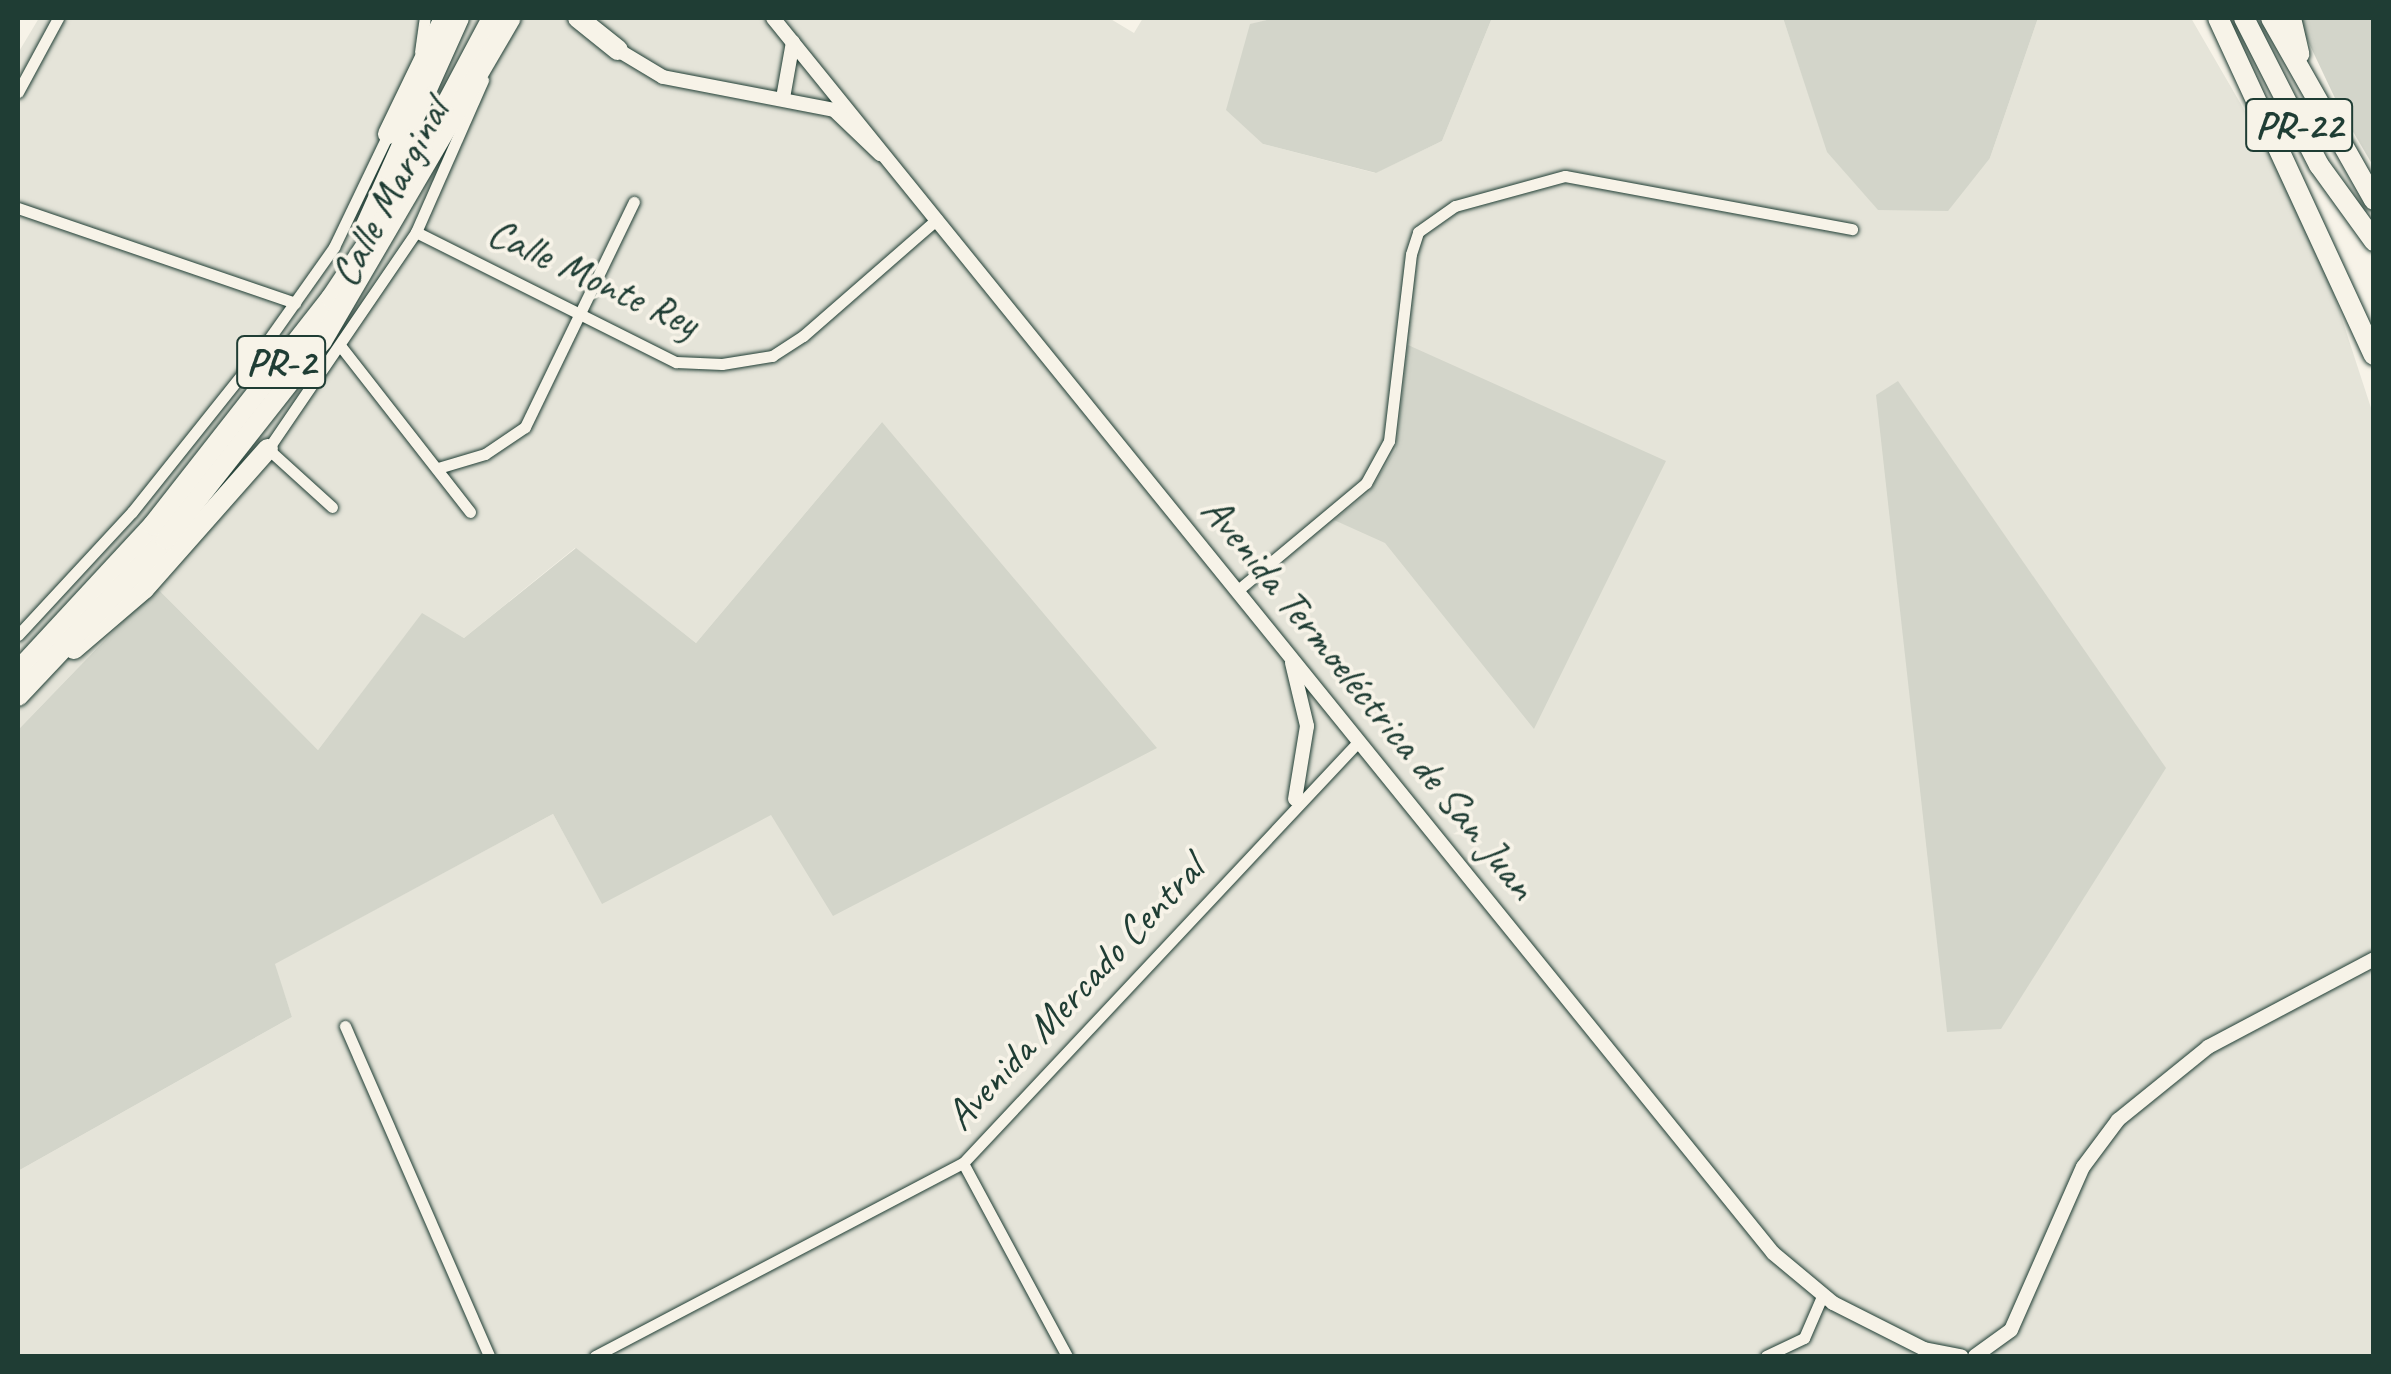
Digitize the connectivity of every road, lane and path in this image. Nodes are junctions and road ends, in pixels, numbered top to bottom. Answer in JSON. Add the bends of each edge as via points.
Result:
{"nodes":[{"id":1,"x":58,"y":18,"type":"edge"},
{"id":2,"x":425,"y":18,"type":"edge"},
{"id":3,"x":444,"y":18,"type":"edge"},
{"id":4,"x":459,"y":18,"type":"edge"},
{"id":5,"x":492,"y":18,"type":"edge"},
{"id":6,"x":511,"y":18,"type":"edge"},
{"id":7,"x":578,"y":18,"type":"edge"},
{"id":8,"x":773,"y":18,"type":"edge"},
{"id":9,"x":2218,"y":18,"type":"edge"},
{"id":10,"x":2244,"y":18,"type":"edge"},
{"id":11,"x":2272,"y":18,"type":"edge"},
{"id":12,"x":2291,"y":18,"type":"edge"},
{"id":13,"x":793,"y":42,"type":"junction"},
{"id":14,"x":618,"y":50,"type":"joint"},
{"id":15,"x":489,"y":58,"type":"junction"},
{"id":16,"x":2305,"y":80,"type":"junction"},
{"id":17,"x":18,"y":92,"type":"edge"},
{"id":18,"x":784,"y":98,"type":"junction"},
{"id":19,"x":388,"y":134,"type":"junction"},
{"id":20,"x":899,"y":172,"type":"junction"},
{"id":21,"x":2369,"y":195,"type":"edge"},
{"id":22,"x":634,"y":202,"type":"dead end"},
{"id":23,"x":18,"y":208,"type":"edge"},
{"id":24,"x":937,"y":219,"type":"junction"},
{"id":25,"x":1852,"y":228,"type":"dead end"},
{"id":26,"x":416,"y":232,"type":"junction"},
{"id":27,"x":2368,"y":234,"type":"edge"},
{"id":28,"x":356,"y":263,"type":"junction"},
{"id":29,"x":295,"y":303,"type":"junction"},
{"id":30,"x":582,"y":313,"type":"junction"},
{"id":31,"x":342,"y":348,"type":"junction"},
{"id":32,"x":2374,"y":355,"type":"edge"},
{"id":33,"x":268,"y":449,"type":"junction"},
{"id":34,"x":438,"y":468,"type":"junction"},
{"id":35,"x":332,"y":507,"type":"dead end"},
{"id":36,"x":470,"y":512,"type":"dead end"},
{"id":37,"x":1238,"y":590,"type":"junction"},
{"id":38,"x":18,"y":634,"type":"edge"},
{"id":39,"x":1289,"y":652,"type":"junction"},
{"id":40,"x":50,"y":663,"type":"junction"},
{"id":41,"x":18,"y":671,"type":"edge"},
{"id":42,"x":18,"y":696,"type":"edge"},
{"id":43,"x":1358,"y":741,"type":"junction"},
{"id":44,"x":1295,"y":798,"type":"junction"},
{"id":45,"x":2374,"y":959,"type":"edge"},
{"id":46,"x":345,"y":1026,"type":"dead end"},
{"id":47,"x":963,"y":1163,"type":"junction"},
{"id":48,"x":1822,"y":1294,"type":"junction"},
{"id":49,"x":489,"y":1356,"type":"edge"},
{"id":50,"x":596,"y":1356,"type":"edge"},
{"id":51,"x":1066,"y":1356,"type":"edge"},
{"id":52,"x":1766,"y":1356,"type":"edge"},
{"id":53,"x":1961,"y":1356,"type":"edge"},
{"id":54,"x":1974,"y":1356,"type":"edge"}],
"edges":[{"from":1,"to":17,"type":"street"},
{"from":2,"to":19,"type":"street"},
{"from":3,"to":19,"type":"highway"},
{"from":4,"to":28,"type":"highway","via":[[357,242]]},
{"from":5,"to":28,"type":"highway","number":"PR-2"},
{"from":6,"to":15,"type":"highway","number":"PR-2"},
{"from":7,"to":14,"type":"highway"},
{"from":8,"to":13,"type":"street","name":"Avenida Termoeléctrica de San Juan"},
{"from":9,"to":32,"type":"highway"},
{"from":10,"to":27,"type":"highway","number":"PR-22"},
{"from":11,"to":16,"type":"highway","number":"PR-22"},
{"from":12,"to":16,"type":"highway"},
{"from":13,"to":18,"type":"street"},
{"from":13,"to":20,"type":"street","name":"Avenida Termoeléctrica de San Juan"},
{"from":14,"to":18,"type":"street","via":[[663,76]]},
{"from":15,"to":26,"type":"street","name":"Calle Marginal","via":[[464,140]]},
{"from":15,"to":40,"type":"highway","number":"PR-2","via":[[310,358],[166,540]]},
{"from":16,"to":21,"type":"highway","number":"PR-22"},
{"from":18,"to":20,"type":"street","via":[[834,110]]},
{"from":19,"to":29,"type":"street","via":[[352,215]]},
{"from":20,"to":24,"type":"street","name":"Avenida Termoeléctrica de San Juan"},
{"from":22,"to":30,"type":"street"},
{"from":23,"to":29,"type":"street"},
{"from":24,"to":30,"type":"street","name":"Calle Monte Rey","via":[[772,356],[676,362]]},
{"from":24,"to":37,"type":"street","name":"Avenida Termoeléctrica de San Juan"},
{"from":25,"to":37,"type":"street","via":[[1638,182],[1565,176],[1454,206],[1418,232],[1389,440],[1366,483]]},
{"from":26,"to":30,"type":"street","name":"Calle Monte Rey"},
{"from":26,"to":31,"type":"street","name":"Calle Marginal"},
{"from":28,"to":41,"type":"highway","number":"PR-2","via":[[153,525]]},
{"from":29,"to":38,"type":"street","via":[[132,512]]},
{"from":30,"to":34,"type":"street","via":[[525,427],[484,454]]},
{"from":31,"to":33,"type":"street","name":"Calle Marginal"},
{"from":31,"to":34,"type":"street"},
{"from":33,"to":35,"type":"street"},
{"from":33,"to":40,"type":"highway","via":[[144,589]]},
{"from":34,"to":36,"type":"street"},
{"from":37,"to":39,"type":"street","name":"Avenida Termoeléctrica de San Juan"},
{"from":39,"to":43,"type":"street","name":"Avenida Termoeléctrica de San Juan"},
{"from":39,"to":44,"type":"street","via":[[1307,726]]},
{"from":40,"to":42,"type":"highway","number":"PR-2"},
{"from":43,"to":44,"type":"street","name":"Avenida Mercado Central"},
{"from":43,"to":48,"type":"street","name":"Avenida Termoeléctrica de San Juan","via":[[1773,1254]]},
{"from":44,"to":47,"type":"street","name":"Avenida Mercado Central"},
{"from":45,"to":54,"type":"street","via":[[2208,1047],[2128,1109],[2083,1168],[2011,1330]]},
{"from":46,"to":49,"type":"street"},
{"from":47,"to":50,"type":"street","name":"Avenida Mercado Central"},
{"from":47,"to":51,"type":"street"},
{"from":48,"to":52,"type":"street","via":[[1804,1338]]},
{"from":48,"to":53,"type":"street","name":"Avenida Termoeléctrica de San Juan","via":[[1924,1349]]}]}
